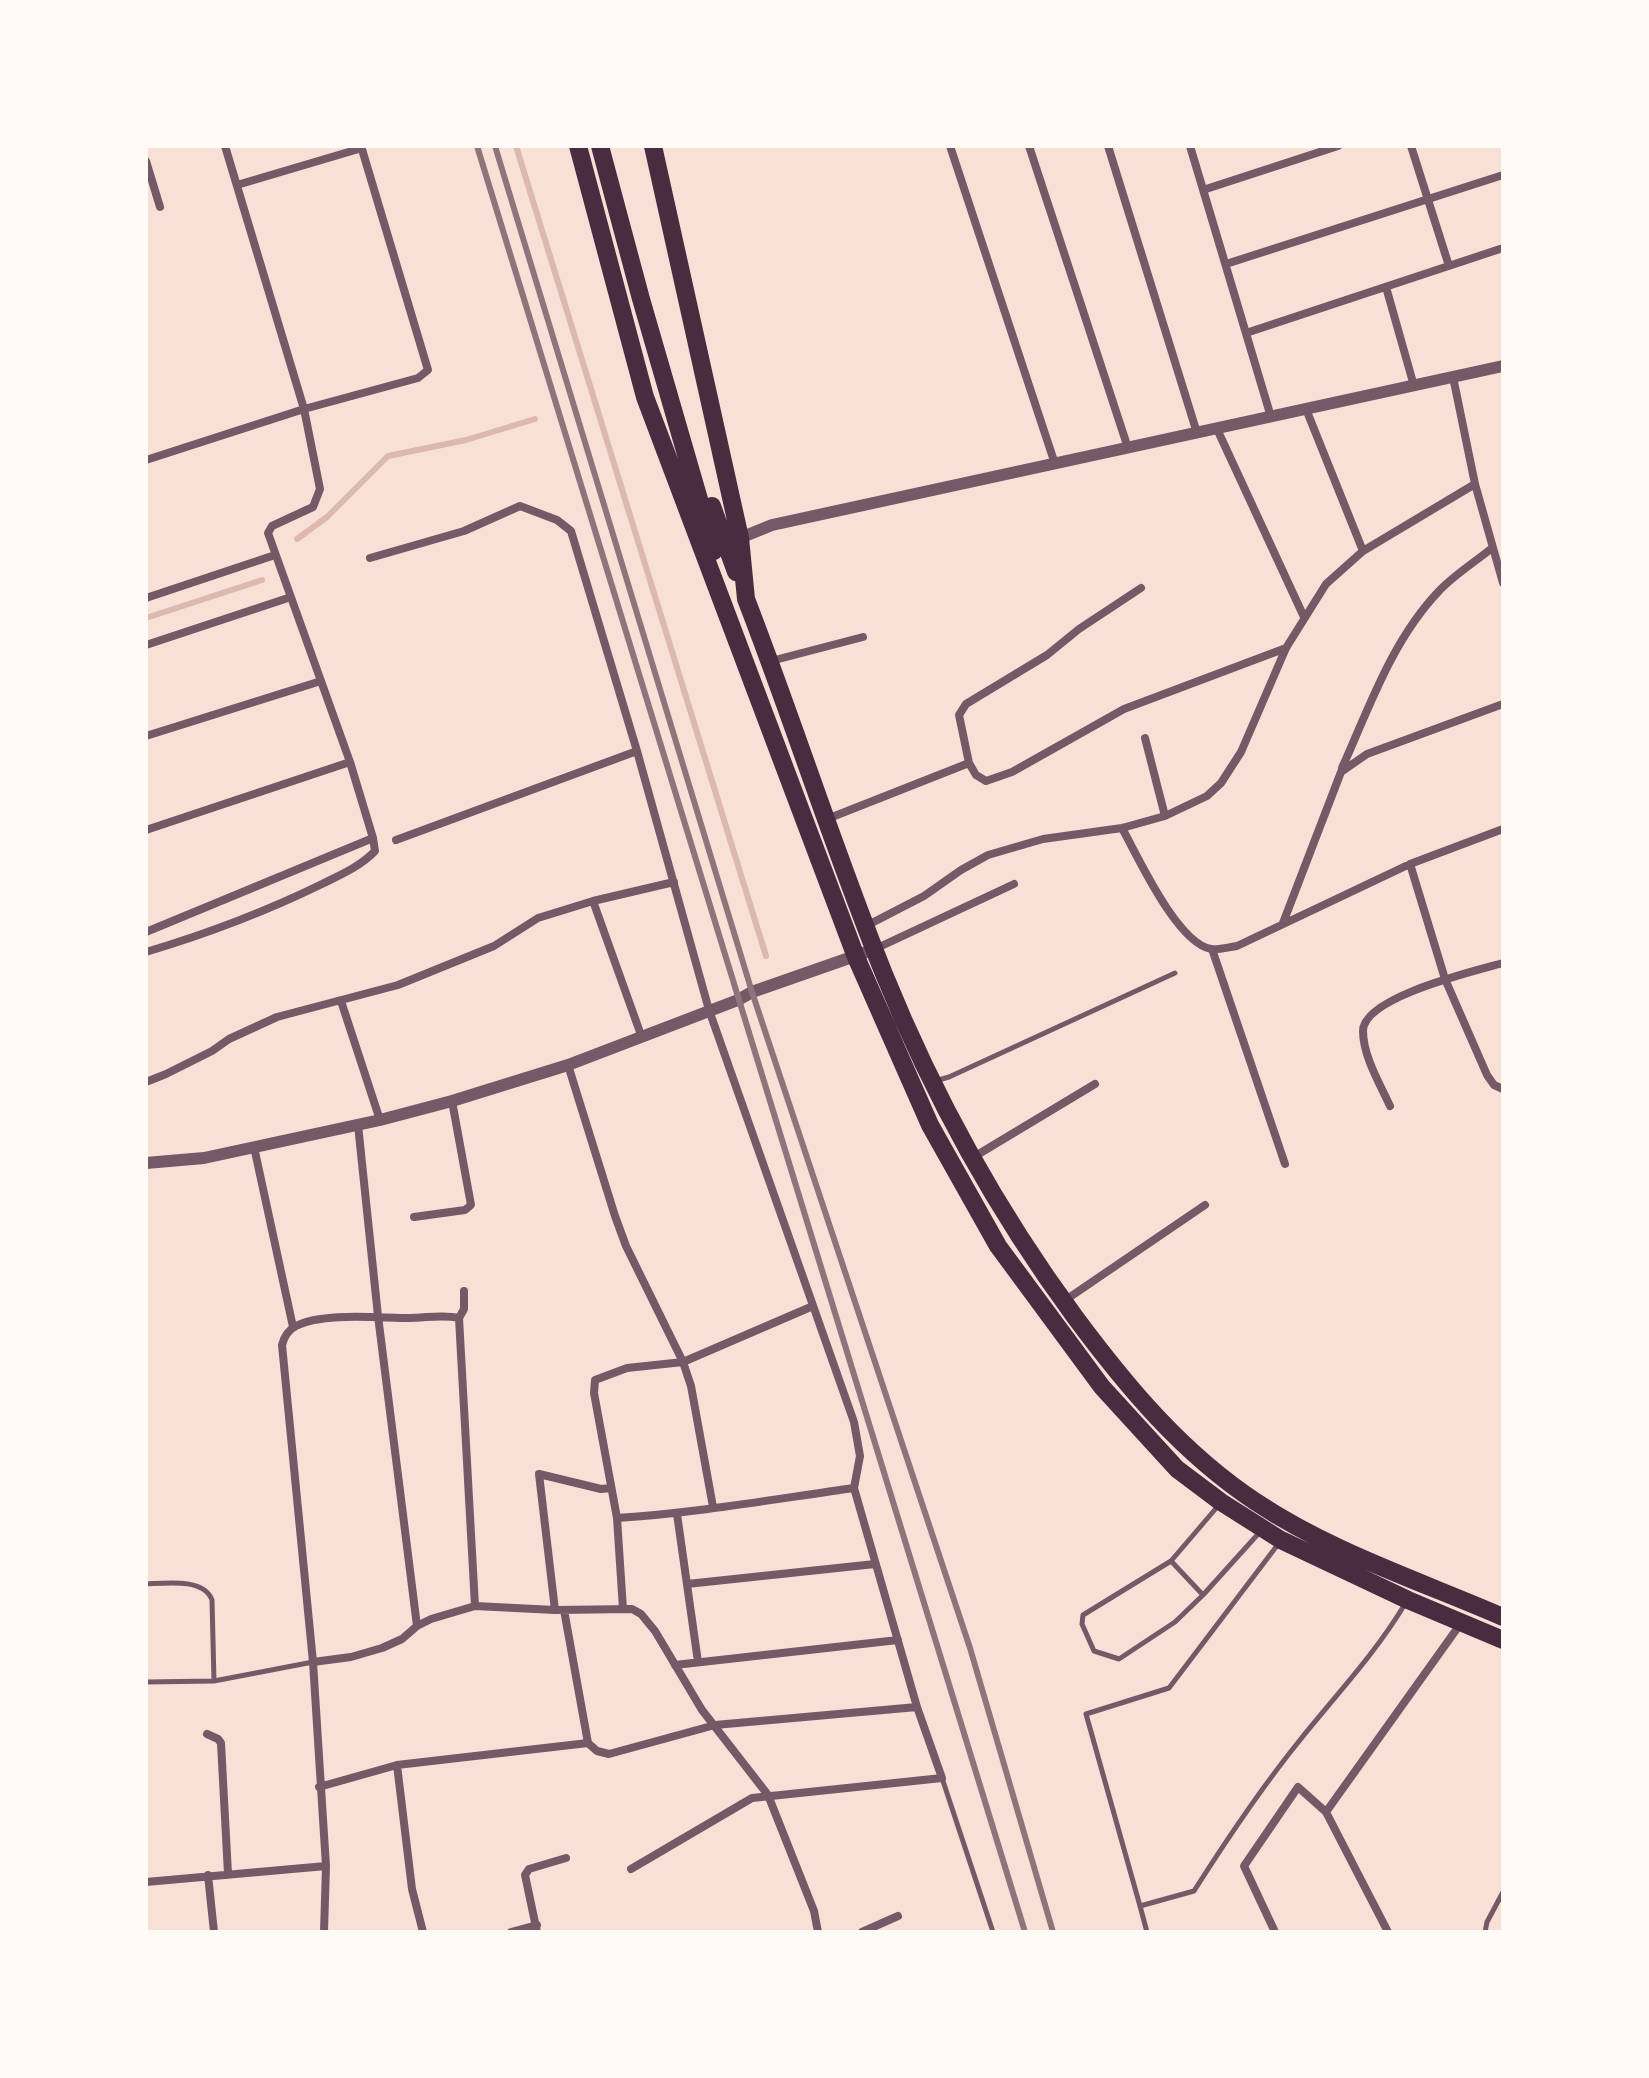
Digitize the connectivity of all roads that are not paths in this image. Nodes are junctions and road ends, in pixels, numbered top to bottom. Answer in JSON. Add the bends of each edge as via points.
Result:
{"nodes":[{"id":1,"x":225,"y":146,"type":"edge"},
{"id":2,"x":578,"y":146,"type":"edge"},
{"id":3,"x":600,"y":146,"type":"edge"},
{"id":4,"x":608,"y":146,"type":"edge"},
{"id":5,"x":653,"y":146,"type":"edge"},
{"id":6,"x":950,"y":146,"type":"edge"},
{"id":7,"x":1029,"y":146,"type":"edge"},
{"id":8,"x":1108,"y":146,"type":"edge"},
{"id":9,"x":1190,"y":146,"type":"edge"},
{"id":10,"x":1338,"y":146,"type":"edge"},
{"id":11,"x":1411,"y":146,"type":"edge"},
{"id":12,"x":362,"y":147,"type":"edge"},
{"id":13,"x":146,"y":161,"type":"edge"},
{"id":14,"x":1503,"y":175,"type":"edge"},
{"id":15,"x":237,"y":185,"type":"junction"},
{"id":16,"x":1203,"y":190,"type":"junction"},
{"id":17,"x":1428,"y":199,"type":"junction"},
{"id":18,"x":160,"y":207,"type":"dead end"},
{"id":19,"x":1503,"y":248,"type":"edge"},
{"id":20,"x":1226,"y":264,"type":"junction"},
{"id":21,"x":1449,"y":266,"type":"junction"},
{"id":22,"x":1386,"y":287,"type":"junction"},
{"id":23,"x":1246,"y":333,"type":"junction"},
{"id":24,"x":1503,"y":366,"type":"edge"},
{"id":25,"x":1454,"y":382,"type":"junction"},
{"id":26,"x":1414,"y":386,"type":"junction"},
{"id":27,"x":304,"y":409,"type":"junction"},
{"id":28,"x":1306,"y":409,"type":"junction"},
{"id":29,"x":1271,"y":417,"type":"junction"},
{"id":30,"x":1217,"y":429,"type":"junction"},
{"id":31,"x":1197,"y":433,"type":"junction"},
{"id":32,"x":1128,"y":448,"type":"junction"},
{"id":33,"x":146,"y":460,"type":"edge"},
{"id":34,"x":1055,"y":464,"type":"junction"},
{"id":35,"x":1475,"y":484,"type":"junction"},
{"id":36,"x":748,"y":534,"type":"junction"},
{"id":37,"x":1492,"y":548,"type":"junction"},
{"id":38,"x":1363,"y":551,"type":"junction"},
{"id":39,"x":275,"y":555,"type":"junction"},
{"id":40,"x":370,"y":558,"type":"dead end"},
{"id":41,"x":1503,"y":583,"type":"edge"},
{"id":42,"x":1141,"y":588,"type":"dead end"},
{"id":43,"x":291,"y":597,"type":"junction"},
{"id":44,"x":146,"y":598,"type":"edge"},
{"id":45,"x":746,"y":599,"type":"junction"},
{"id":46,"x":1304,"y":617,"type":"junction"},
{"id":47,"x":863,"y":637,"type":"dead end"},
{"id":48,"x":146,"y":645,"type":"edge"},
{"id":49,"x":1286,"y":648,"type":"junction"},
{"id":50,"x":770,"y":662,"type":"junction"},
{"id":51,"x":321,"y":681,"type":"junction"},
{"id":52,"x":752,"y":684,"type":"junction"},
{"id":53,"x":1503,"y":704,"type":"edge"},
{"id":54,"x":146,"y":736,"type":"edge"},
{"id":55,"x":1145,"y":738,"type":"dead end"},
{"id":56,"x":637,"y":751,"type":"junction"},
{"id":57,"x":350,"y":762,"type":"junction"},
{"id":58,"x":969,"y":763,"type":"junction"},
{"id":59,"x":1341,"y":772,"type":"junction"},
{"id":60,"x":1165,"y":816,"type":"junction"},
{"id":61,"x":827,"y":819,"type":"junction"},
{"id":62,"x":1122,"y":828,"type":"junction"},
{"id":63,"x":1503,"y":829,"type":"edge"},
{"id":64,"x":146,"y":830,"type":"edge"},
{"id":65,"x":373,"y":838,"type":"junction"},
{"id":66,"x":396,"y":840,"type":"dead end"},
{"id":67,"x":1410,"y":864,"type":"junction"},
{"id":68,"x":674,"y":882,"type":"junction"},
{"id":69,"x":1014,"y":884,"type":"dead end"},
{"id":70,"x":593,"y":901,"type":"junction"},
{"id":71,"x":1283,"y":924,"type":"junction"},
{"id":72,"x":866,"y":926,"type":"junction"},
{"id":73,"x":146,"y":932,"type":"edge"},
{"id":74,"x":875,"y":949,"type":"junction"},
{"id":75,"x":1212,"y":949,"type":"junction"},
{"id":76,"x":146,"y":952,"type":"edge"},
{"id":77,"x":856,"y":957,"type":"junction"},
{"id":78,"x":1503,"y":963,"type":"edge"},
{"id":79,"x":1175,"y":973,"type":"dead end"},
{"id":80,"x":1445,"y":979,"type":"junction"},
{"id":81,"x":341,"y":1001,"type":"junction"},
{"id":82,"x":709,"y":1010,"type":"junction"},
{"id":83,"x":641,"y":1035,"type":"junction"},
{"id":84,"x":568,"y":1065,"type":"junction"},
{"id":85,"x":933,"y":1081,"type":"junction"},
{"id":86,"x":146,"y":1082,"type":"edge"},
{"id":87,"x":1095,"y":1084,"type":"dead end"},
{"id":88,"x":1503,"y":1089,"type":"edge"},
{"id":89,"x":452,"y":1101,"type":"junction"},
{"id":90,"x":1390,"y":1106,"type":"dead end"},
{"id":91,"x":380,"y":1120,"type":"junction"},
{"id":92,"x":358,"y":1125,"type":"junction"},
{"id":93,"x":254,"y":1147,"type":"junction"},
{"id":94,"x":971,"y":1158,"type":"junction"},
{"id":95,"x":146,"y":1163,"type":"edge"},
{"id":96,"x":1285,"y":1164,"type":"dead end"},
{"id":97,"x":1205,"y":1205,"type":"dead end"},
{"id":98,"x":414,"y":1217,"type":"dead end"},
{"id":99,"x":464,"y":1291,"type":"dead end"},
{"id":100,"x":1063,"y":1301,"type":"junction"},
{"id":101,"x":813,"y":1306,"type":"junction"},
{"id":102,"x":378,"y":1316,"type":"junction"},
{"id":103,"x":459,"y":1318,"type":"junction"},
{"id":104,"x":293,"y":1327,"type":"junction"},
{"id":105,"x":683,"y":1362,"type":"junction"},
{"id":106,"x":611,"y":1488,"type":"junction"},
{"id":107,"x":854,"y":1488,"type":"junction"},
{"id":108,"x":1221,"y":1502,"type":"junction"},
{"id":109,"x":713,"y":1507,"type":"junction"},
{"id":110,"x":677,"y":1514,"type":"junction"},
{"id":111,"x":617,"y":1518,"type":"junction"},
{"id":112,"x":1292,"y":1524,"type":"junction"},
{"id":113,"x":1263,"y":1529,"type":"junction"},
{"id":114,"x":1281,"y":1540,"type":"junction"},
{"id":115,"x":1171,"y":1561,"type":"junction"},
{"id":116,"x":875,"y":1564,"type":"junction"},
{"id":117,"x":146,"y":1584,"type":"edge"},
{"id":118,"x":687,"y":1584,"type":"junction"},
{"id":119,"x":1203,"y":1595,"type":"junction"},
{"id":120,"x":1408,"y":1600,"type":"junction"},
{"id":121,"x":475,"y":1606,"type":"junction"},
{"id":122,"x":623,"y":1609,"type":"junction"},
{"id":123,"x":559,"y":1610,"type":"junction"},
{"id":124,"x":1503,"y":1617,"type":"edge"},
{"id":125,"x":1462,"y":1623,"type":"junction"},
{"id":126,"x":417,"y":1626,"type":"junction"},
{"id":127,"x":898,"y":1640,"type":"junction"},
{"id":128,"x":1503,"y":1640,"type":"edge"},
{"id":129,"x":313,"y":1662,"type":"junction"},
{"id":130,"x":698,"y":1662,"type":"junction"},
{"id":131,"x":675,"y":1665,"type":"junction"},
{"id":132,"x":214,"y":1681,"type":"junction"},
{"id":133,"x":146,"y":1682,"type":"edge"},
{"id":134,"x":917,"y":1707,"type":"junction"},
{"id":135,"x":715,"y":1725,"type":"junction"},
{"id":136,"x":207,"y":1734,"type":"dead end"},
{"id":137,"x":588,"y":1743,"type":"junction"},
{"id":138,"x":397,"y":1765,"type":"junction"},
{"id":139,"x":942,"y":1778,"type":"junction"},
{"id":140,"x":319,"y":1787,"type":"junction"},
{"id":141,"x":768,"y":1795,"type":"junction"},
{"id":142,"x":1326,"y":1812,"type":"junction"},
{"id":143,"x":566,"y":1858,"type":"dead end"},
{"id":144,"x":326,"y":1866,"type":"junction"},
{"id":145,"x":631,"y":1869,"type":"dead end"},
{"id":146,"x":228,"y":1874,"type":"junction"},
{"id":147,"x":208,"y":1875,"type":"junction"},
{"id":148,"x":146,"y":1882,"type":"edge"},
{"id":149,"x":1503,"y":1892,"type":"edge"},
{"id":150,"x":1140,"y":1906,"type":"junction"},
{"id":151,"x":898,"y":1916,"type":"dead end"},
{"id":152,"x":537,"y":1929,"type":"edge"},
{"id":153,"x":214,"y":1932,"type":"edge"},
{"id":154,"x":324,"y":1932,"type":"edge"},
{"id":155,"x":423,"y":1932,"type":"edge"},
{"id":156,"x":511,"y":1932,"type":"edge"},
{"id":157,"x":818,"y":1932,"type":"edge"},
{"id":158,"x":862,"y":1932,"type":"edge"},
{"id":159,"x":993,"y":1932,"type":"edge"},
{"id":160,"x":1147,"y":1932,"type":"edge"},
{"id":161,"x":1275,"y":1932,"type":"edge"},
{"id":162,"x":1388,"y":1932,"type":"edge"},
{"id":163,"x":1485,"y":1932,"type":"edge"}],
"edges":[{"from":1,"to":15,"type":"street"},
{"from":2,"to":52,"type":"highway","via":[[645,397]]},
{"from":3,"to":52,"type":"highway"},
{"from":4,"to":45,"type":"highway","via":[[670,383]]},
{"from":5,"to":36,"type":"highway"},
{"from":6,"to":34,"type":"street"},
{"from":7,"to":32,"type":"street"},
{"from":8,"to":31,"type":"street"},
{"from":9,"to":16,"type":"street"},
{"from":10,"to":16,"type":"street"},
{"from":11,"to":17,"type":"street"},
{"from":12,"to":15,"type":"street"},
{"from":12,"to":27,"type":"street","via":[[428,370],[418,378]]},
{"from":13,"to":18,"type":"street"},
{"from":14,"to":17,"type":"street"},
{"from":15,"to":27,"type":"street"},
{"from":16,"to":20,"type":"street"},
{"from":17,"to":20,"type":"street"},
{"from":17,"to":21,"type":"street"},
{"from":19,"to":21,"type":"street"},
{"from":20,"to":23,"type":"street"},
{"from":21,"to":22,"type":"street"},
{"from":22,"to":23,"type":"street"},
{"from":22,"to":26,"type":"street"},
{"from":23,"to":29,"type":"street"},
{"from":24,"to":25,"type":"street"},
{"from":25,"to":26,"type":"street"},
{"from":25,"to":35,"type":"street"},
{"from":26,"to":28,"type":"street"},
{"from":27,"to":33,"type":"street"},
{"from":27,"to":39,"type":"street","via":[[320,489],[313,507],[269,529]]},
{"from":28,"to":29,"type":"street"},
{"from":28,"to":38,"type":"street"},
{"from":29,"to":30,"type":"street"},
{"from":30,"to":31,"type":"street"},
{"from":30,"to":46,"type":"street"},
{"from":31,"to":32,"type":"street"},
{"from":32,"to":34,"type":"street"},
{"from":34,"to":36,"type":"street"},
{"from":35,"to":37,"type":"street"},
{"from":35,"to":38,"type":"street"},
{"from":36,"to":45,"type":"highway"},
{"from":37,"to":41,"type":"street"},
{"from":37,"to":59,"type":"street","via":[[1440,590],[1413,624],[1384,674]]},
{"from":38,"to":46,"type":"street","via":[[1326,584]]},
{"from":39,"to":43,"type":"street"},
{"from":39,"to":44,"type":"street"},
{"from":40,"to":56,"type":"street","via":[[464,531],[520,506],[557,520],[571,531]]},
{"from":42,"to":58,"type":"street","via":[[966,704],[959,715]]},
{"from":43,"to":48,"type":"street"},
{"from":43,"to":51,"type":"street"},
{"from":45,"to":50,"type":"highway"},
{"from":46,"to":49,"type":"street"},
{"from":47,"to":50,"type":"street"},
{"from":49,"to":58,"type":"street","via":[[1124,709],[1004,775],[986,781]]},
{"from":49,"to":60,"type":"street","via":[[1241,752],[1221,783],[1207,796]]},
{"from":50,"to":61,"type":"highway"},
{"from":51,"to":54,"type":"street"},
{"from":51,"to":57,"type":"street"},
{"from":52,"to":77,"type":"highway"},
{"from":53,"to":59,"type":"street","via":[[1367,754]]},
{"from":55,"to":60,"type":"street"},
{"from":56,"to":66,"type":"street"},
{"from":56,"to":68,"type":"street"},
{"from":57,"to":64,"type":"street"},
{"from":57,"to":65,"type":"street"},
{"from":58,"to":61,"type":"street"},
{"from":59,"to":71,"type":"street"},
{"from":60,"to":62,"type":"street"},
{"from":61,"to":72,"type":"highway"},
{"from":62,"to":72,"type":"street","via":[[1043,839],[988,855]]},
{"from":62,"to":75,"type":"street","via":[[1159,898],[1193,940]]},
{"from":63,"to":67,"type":"street"},
{"from":65,"to":73,"type":"street"},
{"from":65,"to":76,"type":"street","via":[[375,851],[366,861],[329,880],[203,935]]},
{"from":67,"to":71,"type":"street"},
{"from":67,"to":80,"type":"street"},
{"from":68,"to":70,"type":"street"},
{"from":68,"to":82,"type":"street"},
{"from":69,"to":74,"type":"street"},
{"from":70,"to":81,"type":"street","via":[[538,918],[494,946],[398,985]]},
{"from":70,"to":83,"type":"street"},
{"from":71,"to":75,"type":"street","via":[[1237,946]]},
{"from":72,"to":74,"type":"highway"},
{"from":74,"to":77,"type":"street"},
{"from":74,"to":85,"type":"highway"},
{"from":75,"to":96,"type":"street"},
{"from":77,"to":82,"type":"street"},
{"from":77,"to":108,"type":"highway","via":[[930,1125],[998,1246],[1102,1387],[1177,1469]]},
{"from":78,"to":80,"type":"street"},
{"from":79,"to":85,"type":"lane"},
{"from":80,"to":88,"type":"street","via":[[1487,1075]]},
{"from":80,"to":90,"type":"street","via":[[1389,1002],[1370,1014],[1362,1027]]},
{"from":81,"to":86,"type":"street","via":[[277,1017]]},
{"from":81,"to":91,"type":"street"},
{"from":82,"to":83,"type":"street"},
{"from":82,"to":101,"type":"street"},
{"from":83,"to":84,"type":"street"},
{"from":84,"to":89,"type":"street"},
{"from":84,"to":105,"type":"street","via":[[620,1231]]},
{"from":85,"to":94,"type":"highway"},
{"from":87,"to":94,"type":"street"},
{"from":89,"to":91,"type":"street"},
{"from":89,"to":98,"type":"street","via":[[471,1205]]},
{"from":91,"to":92,"type":"street"},
{"from":92,"to":93,"type":"street"},
{"from":92,"to":102,"type":"street"},
{"from":93,"to":95,"type":"street"},
{"from":93,"to":104,"type":"street"},
{"from":94,"to":100,"type":"highway"},
{"from":97,"to":100,"type":"street"},
{"from":99,"to":103,"type":"street"},
{"from":100,"to":112,"type":"highway","via":[[1155,1418],[1211,1469]]},
{"from":101,"to":105,"type":"street"},
{"from":101,"to":107,"type":"street","via":[[854,1422],[860,1456]]},
{"from":102,"to":103,"type":"street"},
{"from":102,"to":104,"type":"street"},
{"from":102,"to":126,"type":"street"},
{"from":103,"to":121,"type":"street"},
{"from":104,"to":129,"type":"street","via":[[282,1345]]},
{"from":105,"to":106,"type":"street","via":[[627,1368],[595,1380]]},
{"from":105,"to":109,"type":"street"},
{"from":106,"to":111,"type":"street"},
{"from":106,"to":123,"type":"street","via":[[539,1474]]},
{"from":107,"to":109,"type":"street"},
{"from":107,"to":116,"type":"street"},
{"from":108,"to":113,"type":"highway"},
{"from":108,"to":115,"type":"lane"},
{"from":109,"to":110,"type":"street"},
{"from":110,"to":111,"type":"street"},
{"from":110,"to":118,"type":"street"},
{"from":111,"to":122,"type":"street"},
{"from":112,"to":114,"type":"highway"},
{"from":112,"to":124,"type":"highway"},
{"from":113,"to":114,"type":"highway"},
{"from":113,"to":119,"type":"lane"},
{"from":114,"to":120,"type":"highway"},
{"from":114,"to":150,"type":"lane","via":[[1169,1688],[1086,1714]]},
{"from":115,"to":119,"type":"lane"},
{"from":115,"to":119,"type":"lane","via":[[1083,1615],[1094,1651],[1119,1659],[1175,1622]]},
{"from":116,"to":118,"type":"street"},
{"from":116,"to":127,"type":"street"},
{"from":117,"to":132,"type":"lane","via":[[188,1585],[209,1592]]},
{"from":118,"to":130,"type":"street"},
{"from":120,"to":125,"type":"highway"},
{"from":120,"to":150,"type":"lane","via":[[1362,1667],[1234,1828],[1194,1891]]},
{"from":121,"to":123,"type":"street"},
{"from":121,"to":126,"type":"street"},
{"from":122,"to":123,"type":"street"},
{"from":122,"to":131,"type":"street","via":[[641,1614]]},
{"from":123,"to":137,"type":"street"},
{"from":125,"to":128,"type":"highway"},
{"from":125,"to":142,"type":"street"},
{"from":126,"to":129,"type":"street","via":[[382,1648]]},
{"from":127,"to":130,"type":"street"},
{"from":127,"to":134,"type":"street"},
{"from":129,"to":132,"type":"lane"},
{"from":129,"to":140,"type":"street"},
{"from":130,"to":131,"type":"street"},
{"from":131,"to":135,"type":"street"},
{"from":132,"to":133,"type":"lane"},
{"from":134,"to":135,"type":"street"},
{"from":134,"to":139,"type":"street"},
{"from":135,"to":137,"type":"street","via":[[609,1754]]},
{"from":135,"to":141,"type":"street"},
{"from":136,"to":146,"type":"street","via":[[221,1743]]},
{"from":137,"to":138,"type":"street"},
{"from":138,"to":140,"type":"street"},
{"from":138,"to":155,"type":"street","via":[[412,1889]]},
{"from":139,"to":141,"type":"street"},
{"from":139,"to":159,"type":"lane"},
{"from":140,"to":144,"type":"street"},
{"from":141,"to":145,"type":"street","via":[[752,1798]]},
{"from":141,"to":157,"type":"street"},
{"from":142,"to":161,"type":"street","via":[[1298,1787],[1244,1866]]},
{"from":142,"to":162,"type":"street"},
{"from":143,"to":152,"type":"street","via":[[529,1869],[525,1875]]},
{"from":144,"to":146,"type":"street"},
{"from":144,"to":154,"type":"street"},
{"from":146,"to":147,"type":"street"},
{"from":147,"to":148,"type":"street"},
{"from":147,"to":153,"type":"street"},
{"from":149,"to":163,"type":"lane"},
{"from":150,"to":160,"type":"lane"},
{"from":151,"to":158,"type":"street"},
{"from":152,"to":156,"type":"street"}]}
